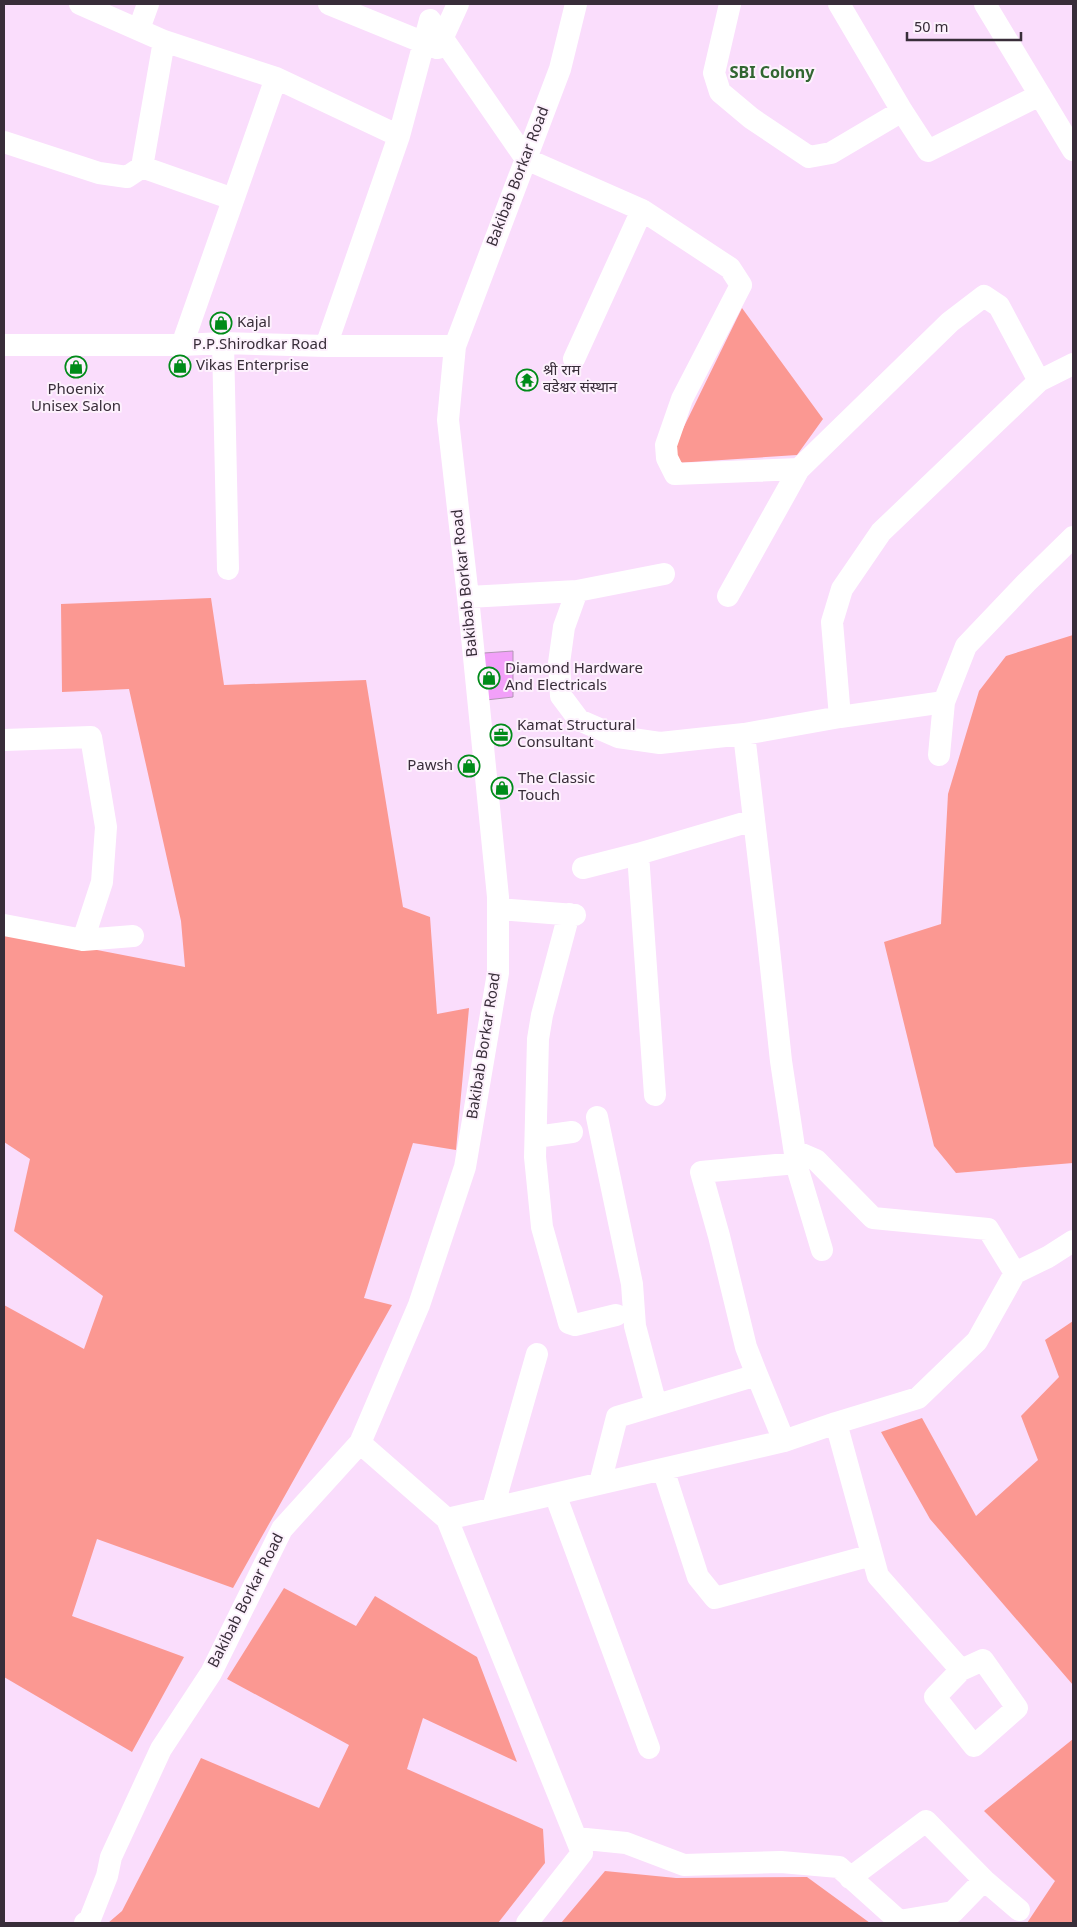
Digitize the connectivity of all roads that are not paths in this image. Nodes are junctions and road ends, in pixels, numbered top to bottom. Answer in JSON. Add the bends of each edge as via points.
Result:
{"nodes":[{"id":1,"x":80,"y":4,"type":"edge"},
{"id":2,"x":148,"y":4,"type":"edge"},
{"id":3,"x":329,"y":4,"type":"edge"},
{"id":4,"x":458,"y":4,"type":"edge"},
{"id":5,"x":576,"y":4,"type":"edge"},
{"id":6,"x":730,"y":4,"type":"edge"},
{"id":7,"x":839,"y":4,"type":"edge"},
{"id":8,"x":985,"y":4,"type":"edge"},
{"id":9,"x":430,"y":20,"type":"junction"},
{"id":10,"x":138,"y":29,"type":"junction"},
{"id":11,"x":164,"y":41,"type":"junction"},
{"id":12,"x":438,"y":48,"type":"junction"},
{"id":13,"x":276,"y":78,"type":"junction"},
{"id":14,"x":1040,"y":95,"type":"junction"},
{"id":15,"x":902,"y":111,"type":"junction"},
{"id":16,"x":399,"y":136,"type":"junction"},
{"id":17,"x":4,"y":142,"type":"edge"},
{"id":18,"x":1073,"y":150,"type":"edge"},
{"id":19,"x":526,"y":159,"type":"junction"},
{"id":20,"x":142,"y":167,"type":"junction"},
{"id":21,"x":233,"y":199,"type":"junction"},
{"id":22,"x":642,"y":210,"type":"junction"},
{"id":23,"x":223,"y":343,"type":"junction"},
{"id":24,"x":4,"y":345,"type":"edge"},
{"id":25,"x":182,"y":345,"type":"junction"},
{"id":26,"x":326,"y":346,"type":"junction"},
{"id":27,"x":455,"y":346,"type":"junction"},
{"id":28,"x":574,"y":359,"type":"dead end"},
{"id":29,"x":1073,"y":364,"type":"edge"},
{"id":30,"x":1039,"y":380,"type":"junction"},
{"id":31,"x":799,"y":469,"type":"junction"},
{"id":32,"x":1073,"y":537,"type":"edge"},
{"id":33,"x":228,"y":569,"type":"dead end"},
{"id":34,"x":664,"y":574,"type":"dead end"},
{"id":35,"x":577,"y":590,"type":"junction"},
{"id":36,"x":728,"y":596,"type":"dead end"},
{"id":37,"x":468,"y":597,"type":"junction"},
{"id":38,"x":944,"y":702,"type":"junction"},
{"id":39,"x":840,"y":717,"type":"junction"},
{"id":40,"x":744,"y":734,"type":"junction"},
{"id":41,"x":4,"y":740,"type":"edge"},
{"id":42,"x":939,"y":755,"type":"dead end"},
{"id":43,"x":754,"y":820,"type":"junction"},
{"id":44,"x":638,"y":854,"type":"junction"},
{"id":45,"x":583,"y":868,"type":"dead end"},
{"id":46,"x":498,"y":908,"type":"junction"},
{"id":47,"x":4,"y":925,"type":"edge"},
{"id":48,"x":133,"y":936,"type":"dead end"},
{"id":49,"x":83,"y":940,"type":"junction"},
{"id":50,"x":655,"y":1095,"type":"dead end"},
{"id":51,"x":597,"y":1116,"type":"dead end"},
{"id":52,"x":572,"y":1132,"type":"dead end"},
{"id":53,"x":536,"y":1137,"type":"junction"},
{"id":54,"x":796,"y":1157,"type":"junction"},
{"id":55,"x":1073,"y":1241,"type":"edge"},
{"id":56,"x":822,"y":1250,"type":"dead end"},
{"id":57,"x":1015,"y":1273,"type":"junction"},
{"id":58,"x":616,"y":1315,"type":"dead end"},
{"id":59,"x":537,"y":1354,"type":"dead end"},
{"id":60,"x":757,"y":1375,"type":"junction"},
{"id":61,"x":656,"y":1405,"type":"junction"},
{"id":62,"x":836,"y":1423,"type":"junction"},
{"id":63,"x":784,"y":1441,"type":"junction"},
{"id":64,"x":360,"y":1443,"type":"junction"},
{"id":65,"x":663,"y":1469,"type":"junction"},
{"id":66,"x":600,"y":1483,"type":"junction"},
{"id":67,"x":555,"y":1494,"type":"junction"},
{"id":68,"x":493,"y":1508,"type":"junction"},
{"id":69,"x":447,"y":1519,"type":"junction"},
{"id":70,"x":872,"y":1555,"type":"junction"},
{"id":71,"x":961,"y":1670,"type":"dead end"},
{"id":72,"x":649,"y":1748,"type":"dead end"},
{"id":73,"x":576,"y":1838,"type":"junction"},
{"id":74,"x":850,"y":1878,"type":"junction"},
{"id":75,"x":984,"y":1880,"type":"junction"},
{"id":76,"x":1019,"y":1910,"type":"dead end"},
{"id":77,"x":85,"y":1923,"type":"edge"},
{"id":78,"x":527,"y":1923,"type":"edge"}],
"edges":[{"from":1,"to":10,"type":"street"},
{"from":2,"to":10,"type":"street"},
{"from":3,"to":12,"type":"street"},
{"from":4,"to":12,"type":"street"},
{"from":5,"to":19,"type":"street","name":"Bakibab Borkar Road","via":[[560,70]]},
{"from":6,"to":15,"type":"street","via":[[714,73],[720,92],[751,118],[809,156],[831,153]]},
{"from":7,"to":15,"type":"street"},
{"from":8,"to":14,"type":"street"},
{"from":9,"to":12,"type":"street"},
{"from":9,"to":16,"type":"street"},
{"from":9,"to":19,"type":"street"},
{"from":10,"to":11,"type":"street"},
{"from":11,"to":13,"type":"street"},
{"from":11,"to":20,"type":"street"},
{"from":13,"to":16,"type":"street"},
{"from":13,"to":21,"type":"street"},
{"from":14,"to":15,"type":"street","via":[[928,151]]},
{"from":14,"to":18,"type":"street"},
{"from":16,"to":26,"type":"street"},
{"from":17,"to":20,"type":"street","via":[[99,173],[127,177]]},
{"from":19,"to":22,"type":"street"},
{"from":19,"to":27,"type":"street","name":"Bakibab Borkar Road"},
{"from":20,"to":21,"type":"street"},
{"from":21,"to":25,"type":"street"},
{"from":22,"to":28,"type":"street"},
{"from":22,"to":31,"type":"street","via":[[730,268],[740,285],[682,399],[666,444],[667,458],[675,474]]},
{"from":23,"to":25,"type":"street","name":"P.P.Shirodkar Road"},
{"from":23,"to":26,"type":"street","name":"P.P.Shirodkar Road"},
{"from":23,"to":33,"type":"street"},
{"from":24,"to":25,"type":"street","name":"P.P.Shirodkar Road"},
{"from":26,"to":27,"type":"street","name":"P.P.Shirodkar Road"},
{"from":27,"to":37,"type":"street","name":"Bakibab Borkar Road","via":[[448,420]]},
{"from":29,"to":30,"type":"street"},
{"from":30,"to":31,"type":"street","via":[[999,306],[984,296],[950,322]]},
{"from":30,"to":39,"type":"street","via":[[881,532],[842,589],[832,622]]},
{"from":31,"to":36,"type":"street"},
{"from":32,"to":38,"type":"street","via":[[966,646]]},
{"from":34,"to":35,"type":"street"},
{"from":35,"to":37,"type":"street"},
{"from":35,"to":40,"type":"street","via":[[564,627],[559,663],[561,696],[579,720],[618,737],[660,743]]},
{"from":37,"to":46,"type":"street","name":"Bakibab Borkar Road"},
{"from":38,"to":39,"type":"street"},
{"from":38,"to":42,"type":"street"},
{"from":39,"to":40,"type":"street"},
{"from":40,"to":43,"type":"street"},
{"from":41,"to":49,"type":"street","via":[[91,737],[106,827],[102,882]]},
{"from":43,"to":44,"type":"street"},
{"from":43,"to":54,"type":"street","via":[[781,1061]]},
{"from":44,"to":45,"type":"street"},
{"from":44,"to":50,"type":"street"},
{"from":46,"to":53,"type":"street","via":[[572,914],[538,1039]]},
{"from":46,"to":64,"type":"street","name":"Bakibab Borkar Road","via":[[498,973],[465,1167],[419,1305]]},
{"from":47,"to":49,"type":"street"},
{"from":48,"to":49,"type":"street"},
{"from":51,"to":61,"type":"street","via":[[632,1284],[635,1326]]},
{"from":52,"to":53,"type":"street"},
{"from":53,"to":58,"type":"street","via":[[542,1227],[569,1323],[575,1325]]},
{"from":54,"to":56,"type":"street"},
{"from":54,"to":57,"type":"street","via":[[816,1160],[873,1218],[988,1229]]},
{"from":54,"to":60,"type":"street","via":[[700,1172],[746,1347]]},
{"from":55,"to":57,"type":"street"},
{"from":57,"to":62,"type":"street","via":[[977,1341],[918,1398]]},
{"from":59,"to":68,"type":"street"},
{"from":60,"to":61,"type":"street"},
{"from":60,"to":63,"type":"street"},
{"from":61,"to":66,"type":"street","via":[[617,1417]]},
{"from":62,"to":63,"type":"street"},
{"from":62,"to":70,"type":"street"},
{"from":63,"to":65,"type":"street"},
{"from":64,"to":69,"type":"street"},
{"from":64,"to":77,"type":"street","name":"Bakibab Borkar Road","via":[[282,1530],[211,1673],[161,1749],[111,1857],[90,1919]]},
{"from":65,"to":66,"type":"street"},
{"from":65,"to":70,"type":"street","via":[[698,1577],[715,1598]]},
{"from":66,"to":67,"type":"street"},
{"from":67,"to":68,"type":"street"},
{"from":67,"to":72,"type":"street"},
{"from":68,"to":69,"type":"street"},
{"from":69,"to":73,"type":"street"},
{"from":70,"to":71,"type":"street","via":[[878,1576]]},
{"from":73,"to":74,"type":"street","via":[[626,1843],[684,1865],[791,1863],[839,1867]]},
{"from":73,"to":78,"type":"street","via":[[582,1853]]},
{"from":74,"to":75,"type":"street","via":[[900,1921],[953,1912]]},
{"from":74,"to":75,"type":"street","via":[[926,1821]]},
{"from":75,"to":76,"type":"street"}]}
